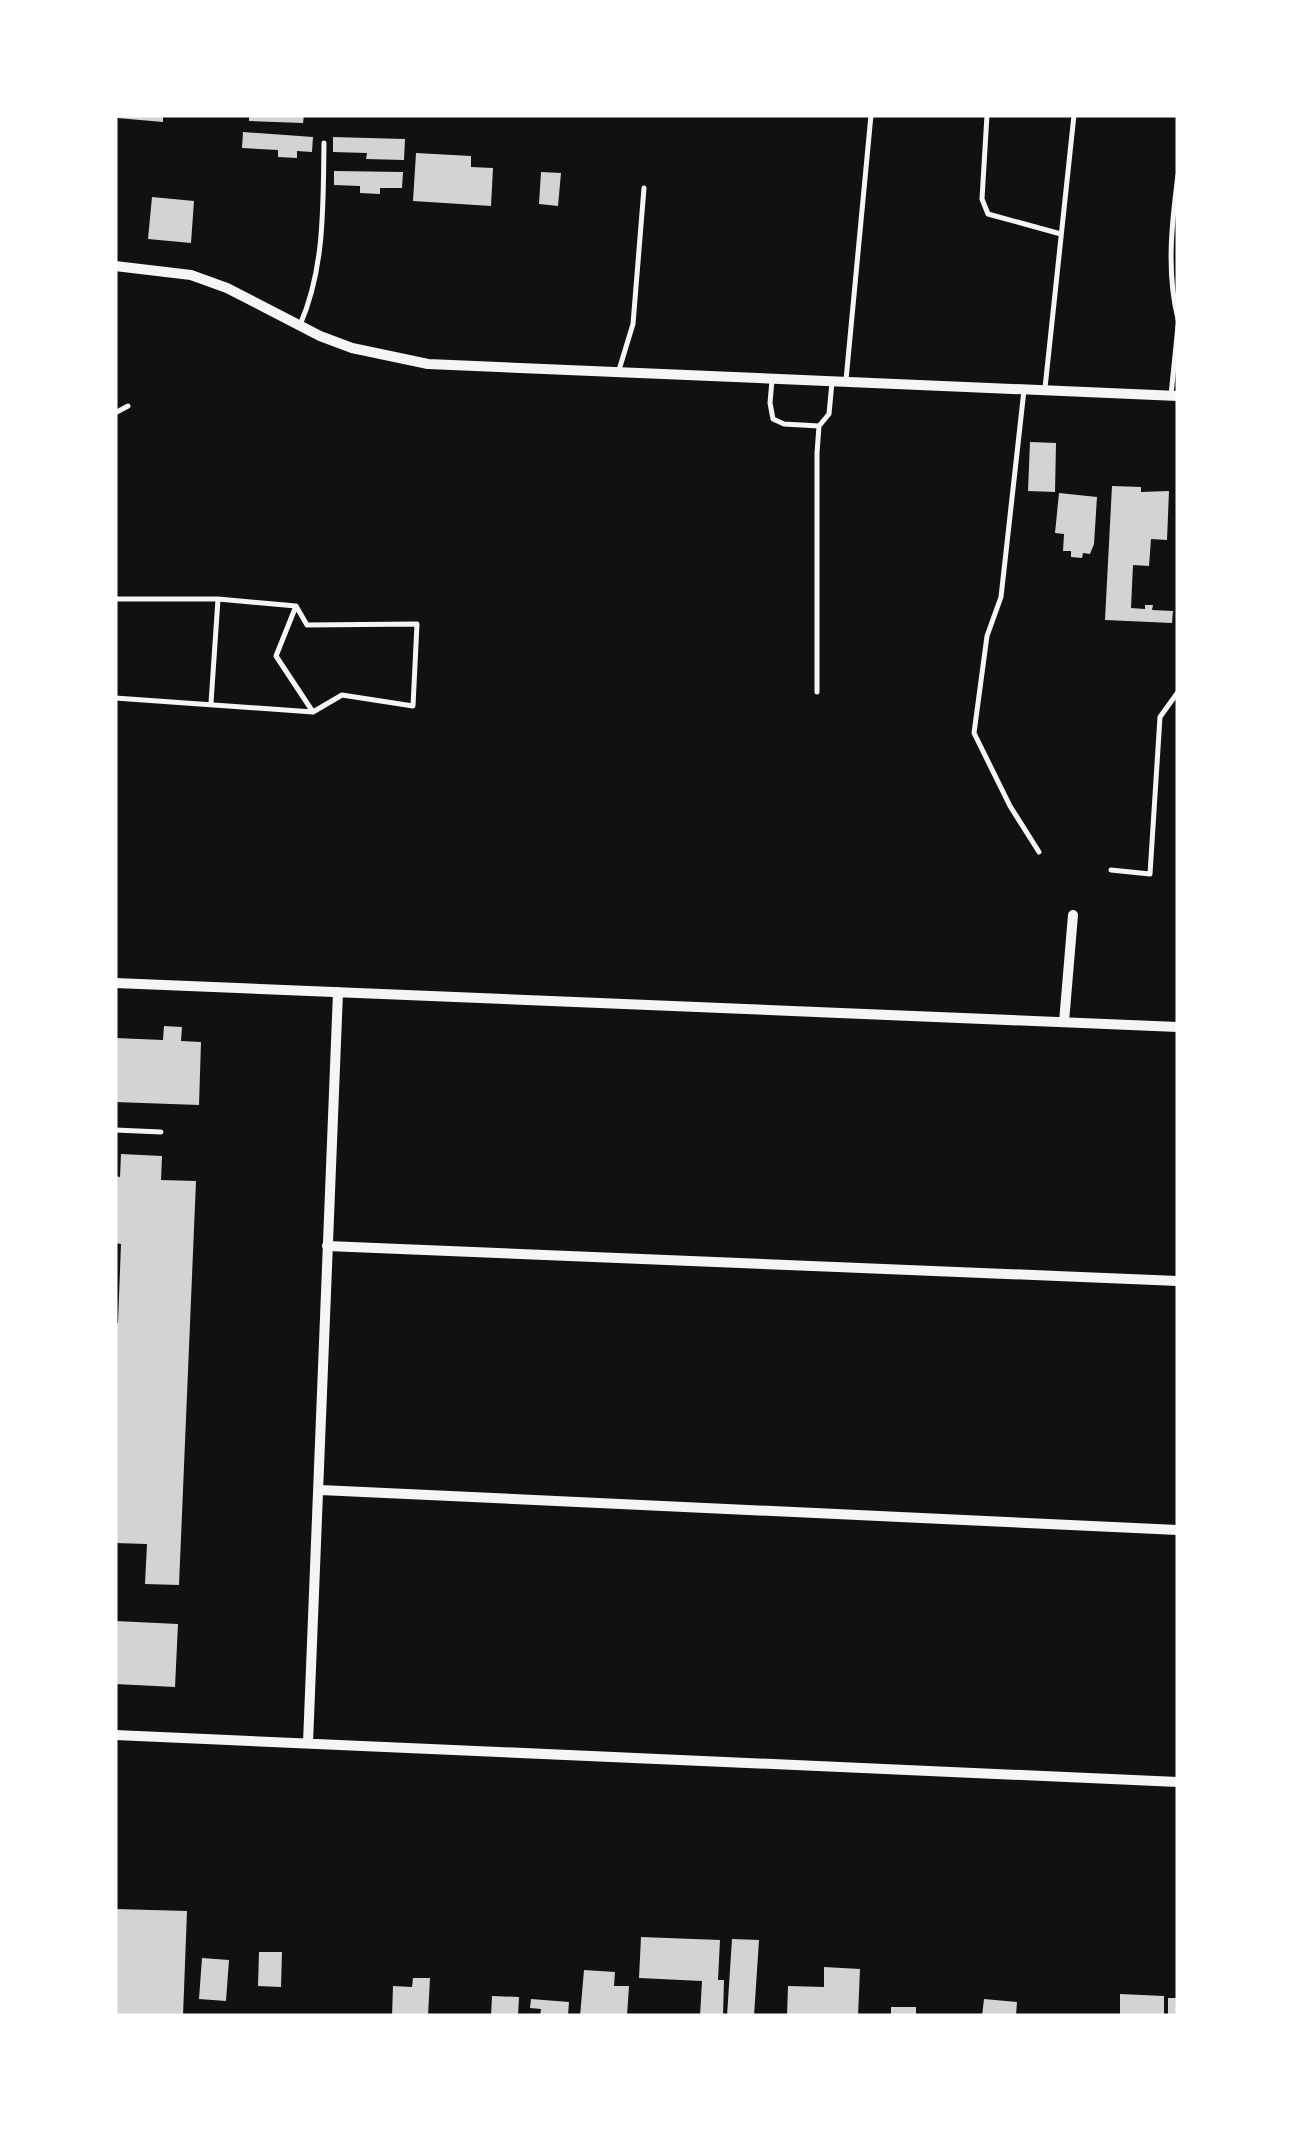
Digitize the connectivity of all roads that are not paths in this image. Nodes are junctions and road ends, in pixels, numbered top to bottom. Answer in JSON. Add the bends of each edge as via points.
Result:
{"nodes":[{"id":1,"x":871,"y":115,"type":"edge"},
{"id":2,"x":987,"y":115,"type":"edge"},
{"id":3,"x":1074,"y":115,"type":"edge"},
{"id":4,"x":324,"y":143,"type":"dead end"},
{"id":5,"x":1178,"y":174,"type":"edge"},
{"id":6,"x":644,"y":188,"type":"dead end"},
{"id":7,"x":1061,"y":234,"type":"junction"},
{"id":8,"x":115,"y":266,"type":"edge"},
{"id":9,"x":1178,"y":322,"type":"edge"},
{"id":10,"x":300,"y":325,"type":"junction"},
{"id":11,"x":618,"y":372,"type":"junction"},
{"id":12,"x":772,"y":377,"type":"junction"},
{"id":13,"x":832,"y":379,"type":"junction"},
{"id":14,"x":846,"y":380,"type":"junction"},
{"id":15,"x":1025,"y":387,"type":"junction"},
{"id":16,"x":1045,"y":388,"type":"junction"},
{"id":17,"x":1174,"y":396,"type":"edge"},
{"id":18,"x":128,"y":406,"type":"dead end"},
{"id":19,"x":115,"y":413,"type":"edge"},
{"id":20,"x":819,"y":426,"type":"junction"},
{"id":21,"x":115,"y":599,"type":"edge"},
{"id":22,"x":218,"y":600,"type":"junction"},
{"id":23,"x":296,"y":606,"type":"junction"},
{"id":24,"x":817,"y":692,"type":"dead end"},
{"id":25,"x":1178,"y":692,"type":"edge"},
{"id":26,"x":115,"y":698,"type":"edge"},
{"id":27,"x":211,"y":703,"type":"junction"},
{"id":28,"x":313,"y":712,"type":"junction"},
{"id":29,"x":1039,"y":852,"type":"dead end"},
{"id":30,"x":1111,"y":870,"type":"dead end"},
{"id":31,"x":1073,"y":915,"type":"dead end"},
{"id":32,"x":115,"y":983,"type":"edge"},
{"id":33,"x":338,"y":992,"type":"junction"},
{"id":34,"x":1064,"y":1022,"type":"junction"},
{"id":35,"x":1178,"y":1027,"type":"edge"},
{"id":36,"x":115,"y":1130,"type":"edge"},
{"id":37,"x":160,"y":1132,"type":"dead end"},
{"id":38,"x":327,"y":1246,"type":"junction"},
{"id":39,"x":1178,"y":1281,"type":"edge"},
{"id":40,"x":320,"y":1490,"type":"junction"},
{"id":41,"x":1178,"y":1530,"type":"edge"},
{"id":42,"x":115,"y":1735,"type":"edge"},
{"id":43,"x":308,"y":1743,"type":"junction"},
{"id":44,"x":1178,"y":1782,"type":"edge"}],
"edges":[{"from":1,"to":14,"type":"lane"},
{"from":2,"to":7,"type":"lane","via":[[982,199],[988,214]]},
{"from":3,"to":7,"type":"lane"},
{"from":4,"to":10,"type":"lane","via":[[314,291]]},
{"from":5,"to":9,"type":"lane","via":[[1172,297]]},
{"from":6,"to":11,"type":"lane","via":[[633,324]]},
{"from":7,"to":16,"type":"lane"},
{"from":8,"to":10,"type":"street","via":[[191,275]]},
{"from":9,"to":17,"type":"lane"},
{"from":10,"to":11,"type":"street","via":[[401,360]]},
{"from":11,"to":12,"type":"street"},
{"from":12,"to":13,"type":"street"},
{"from":12,"to":20,"type":"lane","via":[[774,419]]},
{"from":13,"to":14,"type":"street"},
{"from":13,"to":20,"type":"lane","via":[[829,414]]},
{"from":14,"to":15,"type":"street"},
{"from":15,"to":16,"type":"street"},
{"from":15,"to":29,"type":"lane","via":[[1001,596],[987,636],[974,733]]},
{"from":16,"to":17,"type":"street"},
{"from":18,"to":19,"type":"lane"},
{"from":20,"to":24,"type":"lane"},
{"from":21,"to":22,"type":"lane"},
{"from":22,"to":23,"type":"lane"},
{"from":22,"to":27,"type":"lane"},
{"from":23,"to":28,"type":"lane","via":[[276,656]]},
{"from":23,"to":28,"type":"lane","via":[[307,624],[418,624],[413,706],[342,695]]},
{"from":25,"to":30,"type":"lane","via":[[1160,717],[1150,874]]},
{"from":26,"to":27,"type":"lane"},
{"from":27,"to":28,"type":"lane"},
{"from":31,"to":34,"type":"street"},
{"from":32,"to":33,"type":"street"},
{"from":33,"to":34,"type":"street"},
{"from":33,"to":38,"type":"street"},
{"from":34,"to":35,"type":"street"},
{"from":36,"to":37,"type":"lane"},
{"from":38,"to":39,"type":"street"},
{"from":38,"to":40,"type":"street"},
{"from":40,"to":41,"type":"street"},
{"from":40,"to":43,"type":"street"},
{"from":42,"to":43,"type":"street"},
{"from":43,"to":44,"type":"street"}]}
